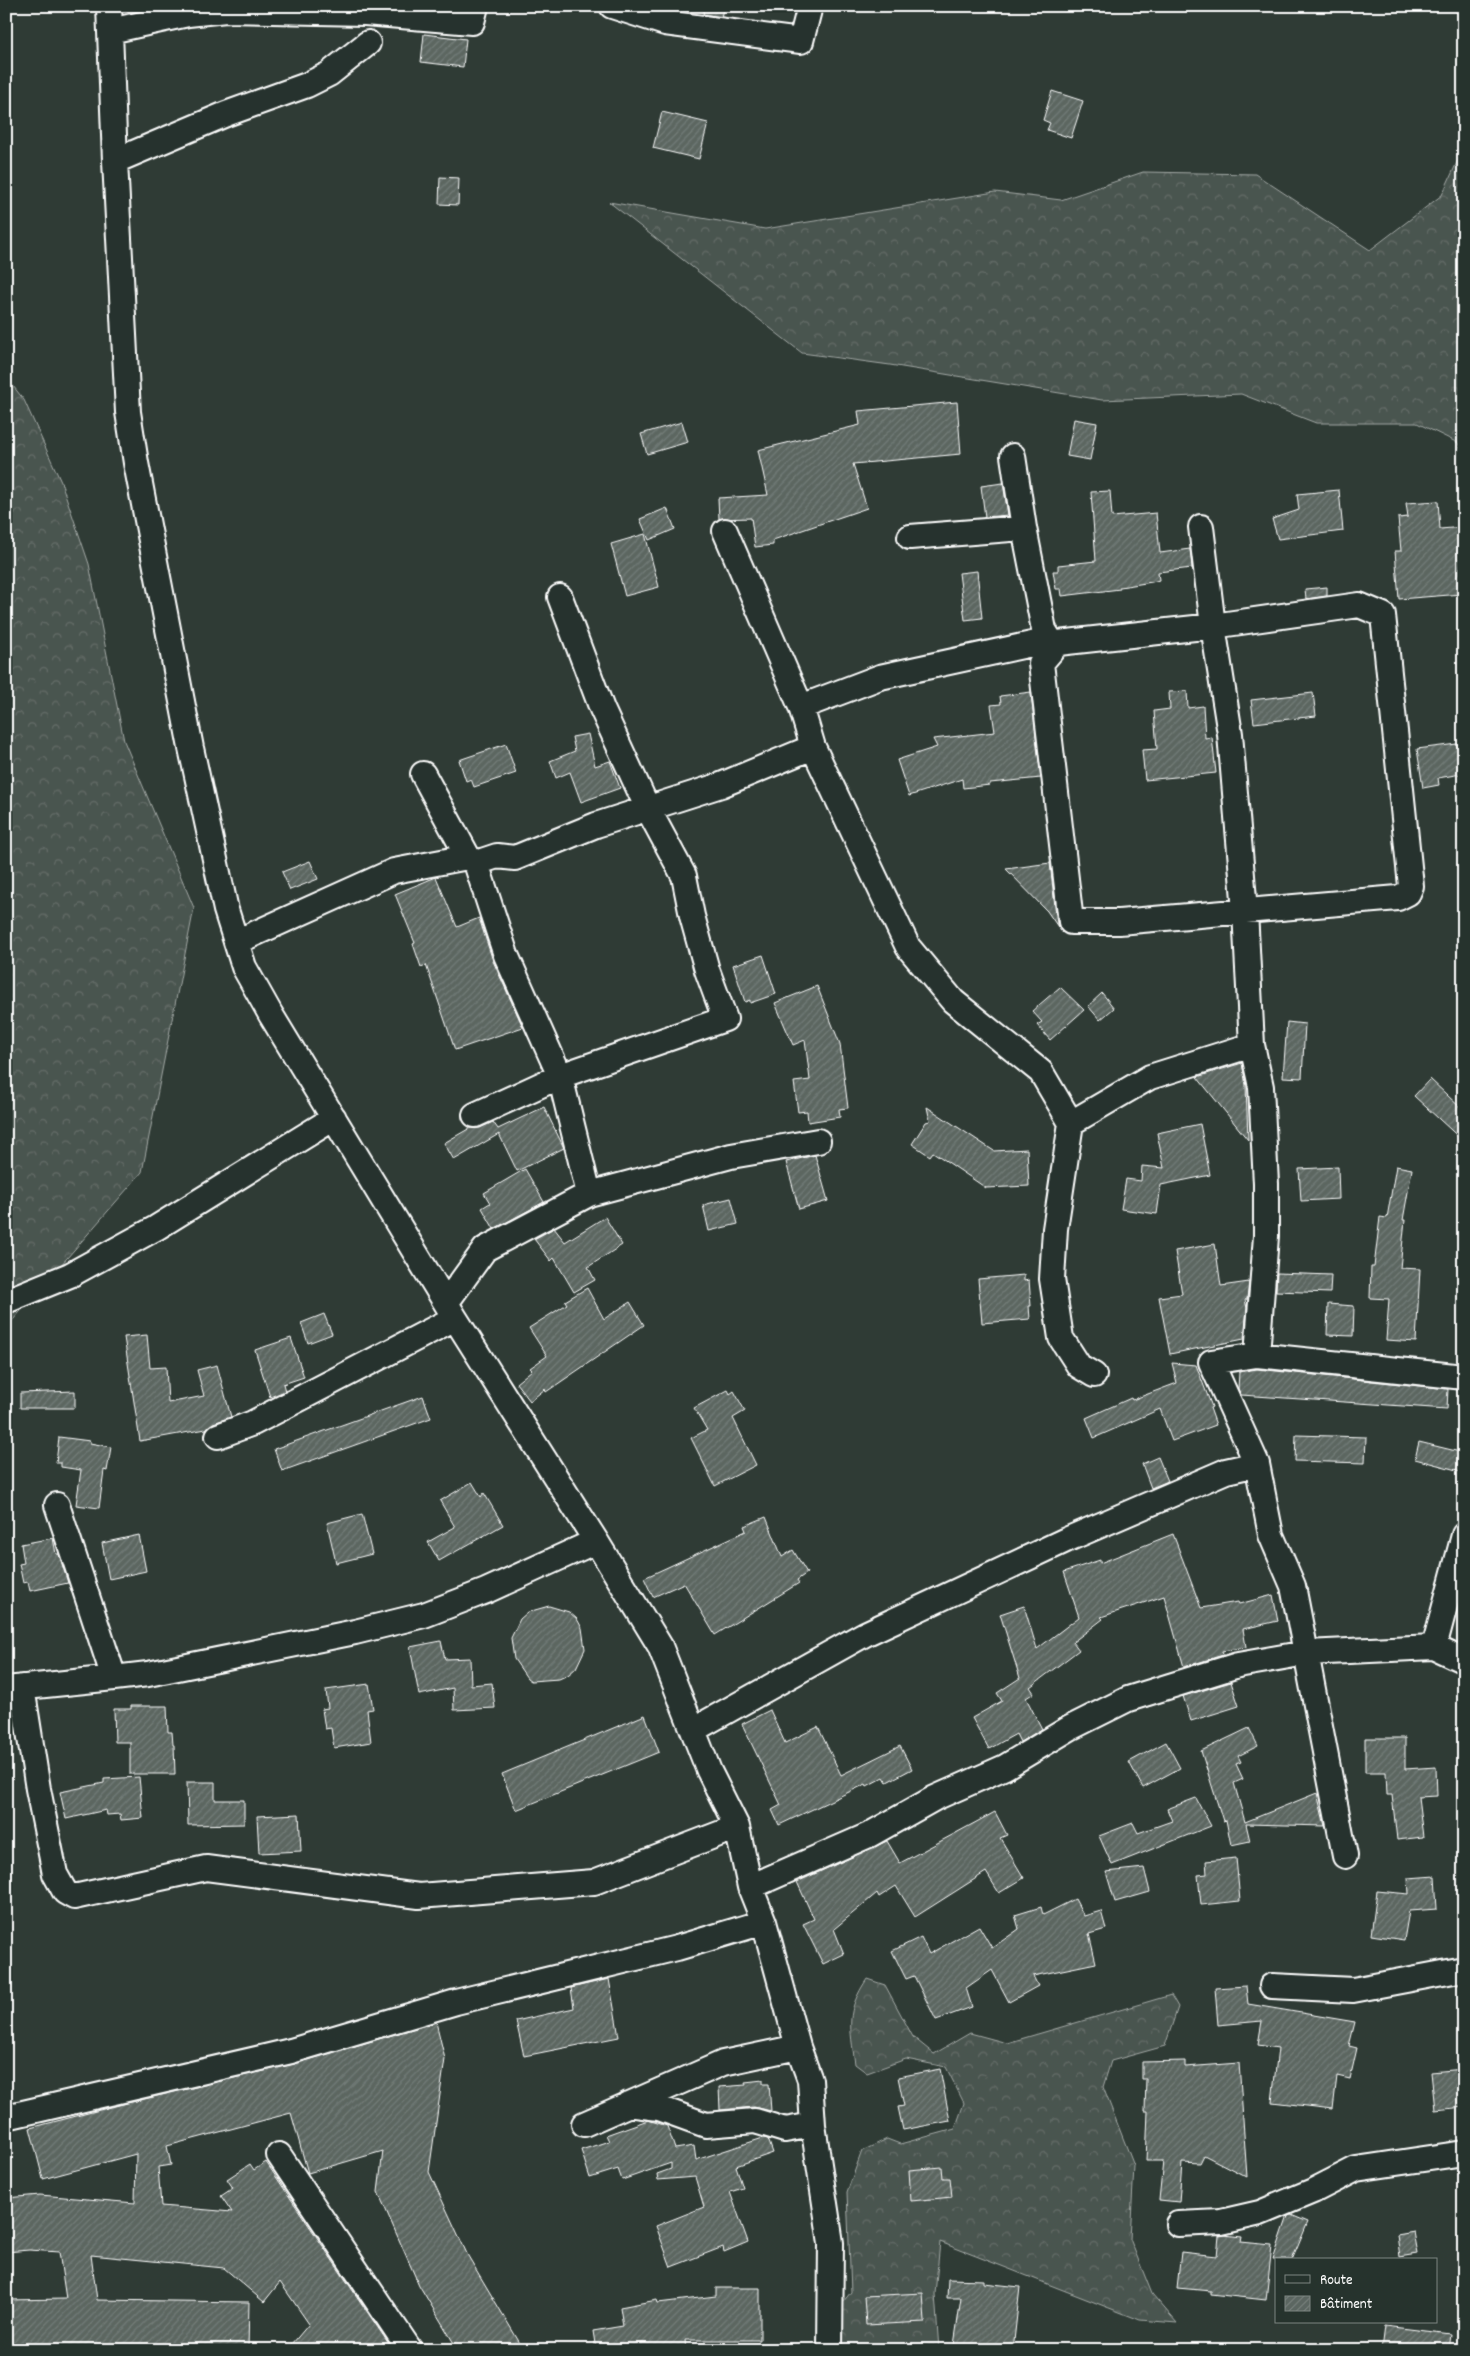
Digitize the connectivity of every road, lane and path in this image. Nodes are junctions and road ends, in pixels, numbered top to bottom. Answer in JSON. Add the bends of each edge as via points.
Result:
{"nodes":[{"id":1,"x":109,"y":6,"type":"edge"},
{"id":2,"x":476,"y":6,"type":"edge"},
{"id":3,"x":612,"y":6,"type":"edge"},
{"id":4,"x":810,"y":6,"type":"edge"},
{"id":5,"x":110,"y":31,"type":"junction"},
{"id":6,"x":368,"y":42,"type":"dead end"},
{"id":7,"x":115,"y":161,"type":"junction"},
{"id":8,"x":1013,"y":456,"type":"dead end"},
{"id":9,"x":1201,"y":527,"type":"dead end"},
{"id":10,"x":1024,"y":528,"type":"junction"},
{"id":11,"x":725,"y":531,"type":"dead end"},
{"id":12,"x":910,"y":537,"type":"dead end"},
{"id":13,"x":560,"y":597,"type":"dead end"},
{"id":14,"x":1213,"y":626,"type":"junction"},
{"id":15,"x":1054,"y":642,"type":"junction"},
{"id":16,"x":801,"y":707,"type":"junction"},
{"id":17,"x":813,"y":747,"type":"junction"},
{"id":18,"x":423,"y":774,"type":"dead end"},
{"id":19,"x":648,"y":810,"type":"junction"},
{"id":20,"x":472,"y":860,"type":"junction"},
{"id":21,"x":1245,"y":911,"type":"junction"},
{"id":22,"x":236,"y":942,"type":"junction"},
{"id":23,"x":1252,"y":1045,"type":"junction"},
{"id":24,"x":560,"y":1076,"type":"junction"},
{"id":25,"x":475,"y":1115,"type":"dead end"},
{"id":26,"x":334,"y":1118,"type":"junction"},
{"id":27,"x":1071,"y":1123,"type":"junction"},
{"id":28,"x":818,"y":1140,"type":"dead end"},
{"id":29,"x":590,"y":1194,"type":"junction"},
{"id":30,"x":6,"y":1301,"type":"edge"},
{"id":31,"x":450,"y":1311,"type":"junction"},
{"id":32,"x":1257,"y":1355,"type":"junction"},
{"id":33,"x":1094,"y":1375,"type":"dead end"},
{"id":34,"x":1464,"y":1377,"type":"edge"},
{"id":35,"x":218,"y":1436,"type":"dead end"},
{"id":36,"x":1257,"y":1464,"type":"junction"},
{"id":37,"x":57,"y":1506,"type":"dead end"},
{"id":38,"x":1464,"y":1535,"type":"edge"},
{"id":39,"x":596,"y":1541,"type":"junction"},
{"id":40,"x":1434,"y":1647,"type":"junction"},
{"id":41,"x":1306,"y":1653,"type":"junction"},
{"id":42,"x":1464,"y":1660,"type":"edge"},
{"id":43,"x":114,"y":1678,"type":"junction"},
{"id":44,"x":14,"y":1688,"type":"edge"},
{"id":45,"x":693,"y":1730,"type":"junction"},
{"id":46,"x":738,"y":1827,"type":"junction"},
{"id":47,"x":1345,"y":1856,"type":"dead end"},
{"id":48,"x":750,"y":1887,"type":"junction"},
{"id":49,"x":764,"y":1922,"type":"junction"},
{"id":50,"x":1464,"y":1969,"type":"edge"},
{"id":51,"x":1272,"y":1986,"type":"dead end"},
{"id":52,"x":798,"y":2046,"type":"junction"},
{"id":53,"x":628,"y":2104,"type":"junction"},
{"id":54,"x":6,"y":2117,"type":"edge"},
{"id":55,"x":584,"y":2124,"type":"dead end"},
{"id":56,"x":813,"y":2125,"type":"junction"},
{"id":57,"x":1464,"y":2153,"type":"edge"},
{"id":58,"x":279,"y":2156,"type":"dead end"},
{"id":59,"x":1178,"y":2224,"type":"dead end"},
{"id":60,"x":410,"y":2350,"type":"edge"},
{"id":61,"x":830,"y":2350,"type":"edge"}],
"edges":[{"from":1,"to":5,"type":"street"},
{"from":2,"to":5,"type":"street","via":[[472,22],[365,13],[226,10],[188,14]]},
{"from":3,"to":4,"type":"street","via":[[664,23],[801,41]]},
{"from":5,"to":7,"type":"street"},
{"from":6,"to":7,"type":"street","via":[[329,74],[307,85],[226,114]]},
{"from":7,"to":22,"type":"street","via":[[128,412],[191,748],[226,910]]},
{"from":8,"to":10,"type":"street"},
{"from":9,"to":14,"type":"street"},
{"from":10,"to":12,"type":"street"},
{"from":10,"to":15,"type":"street","via":[[1044,630]]},
{"from":11,"to":16,"type":"street"},
{"from":13,"to":19,"type":"street","via":[[602,709]]},
{"from":14,"to":15,"type":"street"},
{"from":14,"to":21,"type":"street","via":[[1230,734]]},
{"from":14,"to":21,"type":"street","via":[[1358,605],[1383,615],[1394,706],[1411,886],[1408,893],[1398,898]]},
{"from":15,"to":16,"type":"street","via":[[880,677]]},
{"from":15,"to":21,"type":"street","via":[[1041,663],[1071,922],[1119,922]]},
{"from":16,"to":17,"type":"street"},
{"from":17,"to":19,"type":"street"},
{"from":17,"to":27,"type":"street","via":[[908,947],[953,1001],[1041,1072]]},
{"from":18,"to":20,"type":"street"},
{"from":19,"to":20,"type":"street","via":[[596,825],[515,858],[497,856]]},
{"from":19,"to":24,"type":"street","via":[[684,876],[707,970],[725,1019]]},
{"from":20,"to":22,"type":"street","via":[[394,871]]},
{"from":20,"to":24,"type":"street","via":[[506,956]]},
{"from":21,"to":23,"type":"street"},
{"from":22,"to":26,"type":"street","via":[[244,967]]},
{"from":23,"to":27,"type":"street","via":[[1150,1077]]},
{"from":23,"to":32,"type":"street","via":[[1261,1087],[1266,1184],[1266,1236]]},
{"from":24,"to":25,"type":"street"},
{"from":24,"to":29,"type":"street"},
{"from":26,"to":30,"type":"street","via":[[147,1233],[70,1275]]},
{"from":26,"to":31,"type":"street"},
{"from":27,"to":33,"type":"street","via":[[1055,1229],[1052,1279],[1061,1338],[1079,1366]]},
{"from":28,"to":29,"type":"street","via":[[731,1156]]},
{"from":29,"to":31,"type":"street","via":[[485,1249]]},
{"from":31,"to":35,"type":"street","via":[[253,1423]]},
{"from":31,"to":39,"type":"street"},
{"from":32,"to":34,"type":"street"},
{"from":32,"to":36,"type":"street","via":[[1211,1362]]},
{"from":36,"to":41,"type":"street","via":[[1271,1535],[1293,1586]]},
{"from":36,"to":45,"type":"street","via":[[1226,1471],[1066,1540],[874,1629]]},
{"from":37,"to":43,"type":"street"},
{"from":38,"to":40,"type":"street"},
{"from":39,"to":43,"type":"street","via":[[424,1615],[354,1632]]},
{"from":39,"to":45,"type":"street","via":[[660,1646]]},
{"from":40,"to":41,"type":"street"},
{"from":40,"to":42,"type":"street"},
{"from":41,"to":47,"type":"street"},
{"from":41,"to":48,"type":"street","via":[[1238,1665],[1128,1698],[1005,1767],[935,1798],[869,1835]]},
{"from":43,"to":44,"type":"street"},
{"from":44,"to":46,"type":"street","via":[[55,1874],[65,1892],[74,1897],[206,1868],[418,1896],[594,1882]]},
{"from":45,"to":46,"type":"street","via":[[708,1771]]},
{"from":46,"to":48,"type":"street"},
{"from":48,"to":49,"type":"street"},
{"from":49,"to":52,"type":"street"},
{"from":49,"to":54,"type":"street","via":[[677,1948],[456,2002],[291,2051]]},
{"from":50,"to":51,"type":"street","via":[[1353,1990]]},
{"from":52,"to":53,"type":"street","via":[[724,2063]]},
{"from":52,"to":56,"type":"street","via":[[810,2080]]},
{"from":53,"to":55,"type":"street"},
{"from":53,"to":56,"type":"street","via":[[659,2108],[706,2126],[756,2121],[785,2130]]},
{"from":56,"to":61,"type":"street","via":[[831,2244]]},
{"from":57,"to":59,"type":"street","via":[[1356,2169],[1260,2213],[1220,2222]]},
{"from":58,"to":60,"type":"street"}]}
